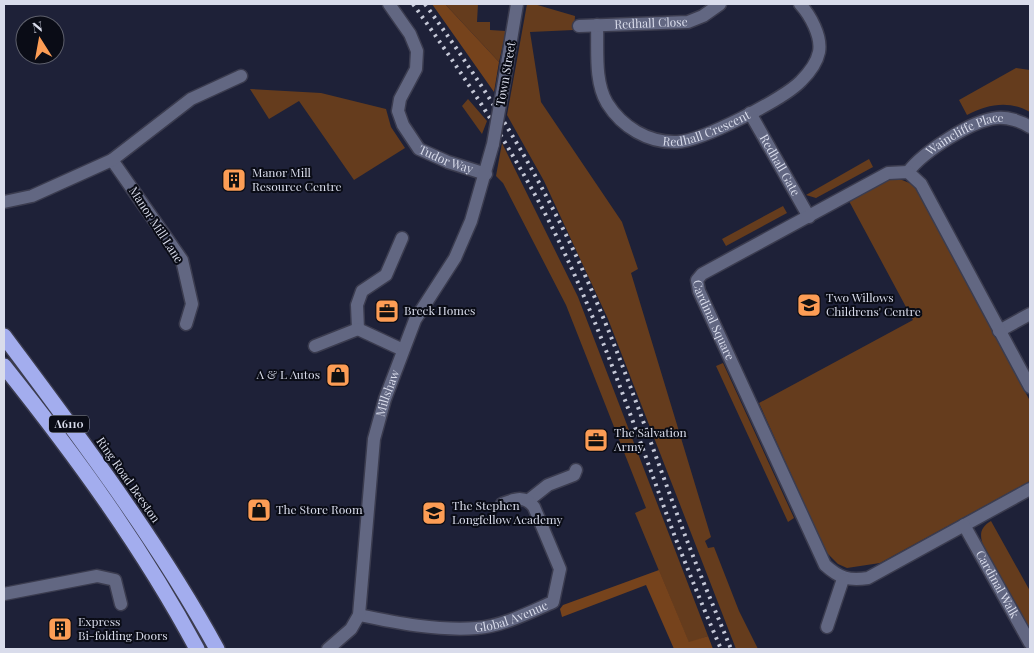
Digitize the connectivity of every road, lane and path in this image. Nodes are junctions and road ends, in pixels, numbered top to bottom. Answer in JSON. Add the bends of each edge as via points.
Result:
{"nodes":[{"id":1,"x":389,"y":4,"type":"edge"},
{"id":2,"x":517,"y":4,"type":"edge"},
{"id":3,"x":720,"y":4,"type":"edge"},
{"id":4,"x":800,"y":4,"type":"edge"},
{"id":5,"x":597,"y":25,"type":"junction"},
{"id":6,"x":579,"y":26,"type":"dead end"},
{"id":7,"x":241,"y":76,"type":"dead end"},
{"id":8,"x":750,"y":113,"type":"junction"},
{"id":9,"x":1030,"y":127,"type":"edge"},
{"id":10,"x":493,"y":144,"type":"joint"},
{"id":11,"x":112,"y":160,"type":"junction"},
{"id":12,"x":908,"y":172,"type":"junction"},
{"id":13,"x":486,"y":174,"type":"junction"},
{"id":14,"x":4,"y":202,"type":"edge"},
{"id":15,"x":808,"y":217,"type":"junction"},
{"id":16,"x":402,"y":238,"type":"dead end"},
{"id":17,"x":1030,"y":314,"type":"edge"},
{"id":18,"x":186,"y":324,"type":"dead end"},
{"id":19,"x":358,"y":329,"type":"junction"},
{"id":20,"x":999,"y":331,"type":"junction"},
{"id":21,"x":4,"y":336,"type":"edge"},
{"id":22,"x":315,"y":346,"type":"dead end"},
{"id":23,"x":403,"y":350,"type":"junction"},
{"id":24,"x":4,"y":366,"type":"edge"},
{"id":25,"x":1030,"y":387,"type":"edge"},
{"id":26,"x":576,"y":470,"type":"dead end"},
{"id":27,"x":1030,"y":489,"type":"edge"},
{"id":28,"x":529,"y":500,"type":"junction"},
{"id":29,"x":502,"y":504,"type":"dead end"},
{"id":30,"x":964,"y":525,"type":"junction"},
{"id":31,"x":843,"y":579,"type":"junction"},
{"id":32,"x":4,"y":594,"type":"edge"},
{"id":33,"x":121,"y":604,"type":"dead end"},
{"id":34,"x":359,"y":615,"type":"junction"},
{"id":35,"x":826,"y":627,"type":"dead end"},
{"id":36,"x":1030,"y":643,"type":"edge"},
{"id":37,"x":196,"y":649,"type":"edge"},
{"id":38,"x":217,"y":649,"type":"edge"},
{"id":39,"x":328,"y":649,"type":"edge"}],
"edges":[{"from":1,"to":13,"type":"street","name":"Tudor Way","via":[[410,34],[416,51],[416,69],[400,99],[398,111],[403,125],[419,149]]},
{"from":2,"to":10,"type":"street","name":"Town Street","bridge":true},
{"from":3,"to":5,"type":"street","name":"Redhall Close","via":[[704,16],[688,22]]},
{"from":4,"to":8,"type":"street","name":"Redhall Crescent","via":[[813,22],[820,50],[817,58],[800,82]]},
{"from":5,"to":6,"type":"street","name":"Redhall Close"},
{"from":5,"to":8,"type":"street","name":"Redhall Crescent","via":[[601,85],[606,101],[627,126],[658,140],[676,142],[693,140]]},
{"from":7,"to":11,"type":"street","via":[[190,99]]},
{"from":8,"to":15,"type":"street","name":"Redhall Gate"},
{"from":9,"to":12,"type":"street","name":"Waincliffe Place","via":[[1012,119],[996,118],[981,122],[929,150]]},
{"from":10,"to":13,"type":"street","name":"Millshaw"},
{"from":11,"to":14,"type":"street","via":[[32,196]]},
{"from":11,"to":18,"type":"street","name":"Manor Mill Lane","via":[[182,260],[192,304]]},
{"from":12,"to":15,"type":"street","name":"Cardinal Square","via":[[888,173]]},
{"from":12,"to":20,"type":"street","via":[[921,184]]},
{"from":13,"to":23,"type":"street","name":"Millshaw","via":[[455,258],[415,320]]},
{"from":15,"to":31,"type":"street","name":"Cardinal Square","via":[[702,274],[697,284],[825,565]]},
{"from":16,"to":19,"type":"street","via":[[386,274],[362,291],[357,305]]},
{"from":17,"to":20,"type":"street"},
{"from":19,"to":22,"type":"street"},
{"from":19,"to":23,"type":"street"},
{"from":20,"to":25,"type":"street"},
{"from":21,"to":38,"type":"highway","name":"Ring Road Beeston","number":"A6110","via":[[134,514]]},
{"from":23,"to":34,"type":"street","name":"Millshaw","via":[[374,439]]},
{"from":24,"to":37,"type":"highway","number":"A6110","via":[[124,529]]},
{"from":26,"to":28,"type":"street","via":[[574,475],[548,485]]},
{"from":27,"to":30,"type":"street"},
{"from":28,"to":29,"type":"street","via":[[515,499]]},
{"from":28,"to":34,"type":"street","name":"Global Avenue","via":[[560,569],[553,602],[479,628],[399,623]]},
{"from":30,"to":31,"type":"street","via":[[868,578]]},
{"from":30,"to":36,"type":"street","name":"Cardinal Walk"},
{"from":31,"to":35,"type":"street"},
{"from":32,"to":33,"type":"street","via":[[97,576],[115,580]]},
{"from":34,"to":39,"type":"street","via":[[351,630]]}]}
